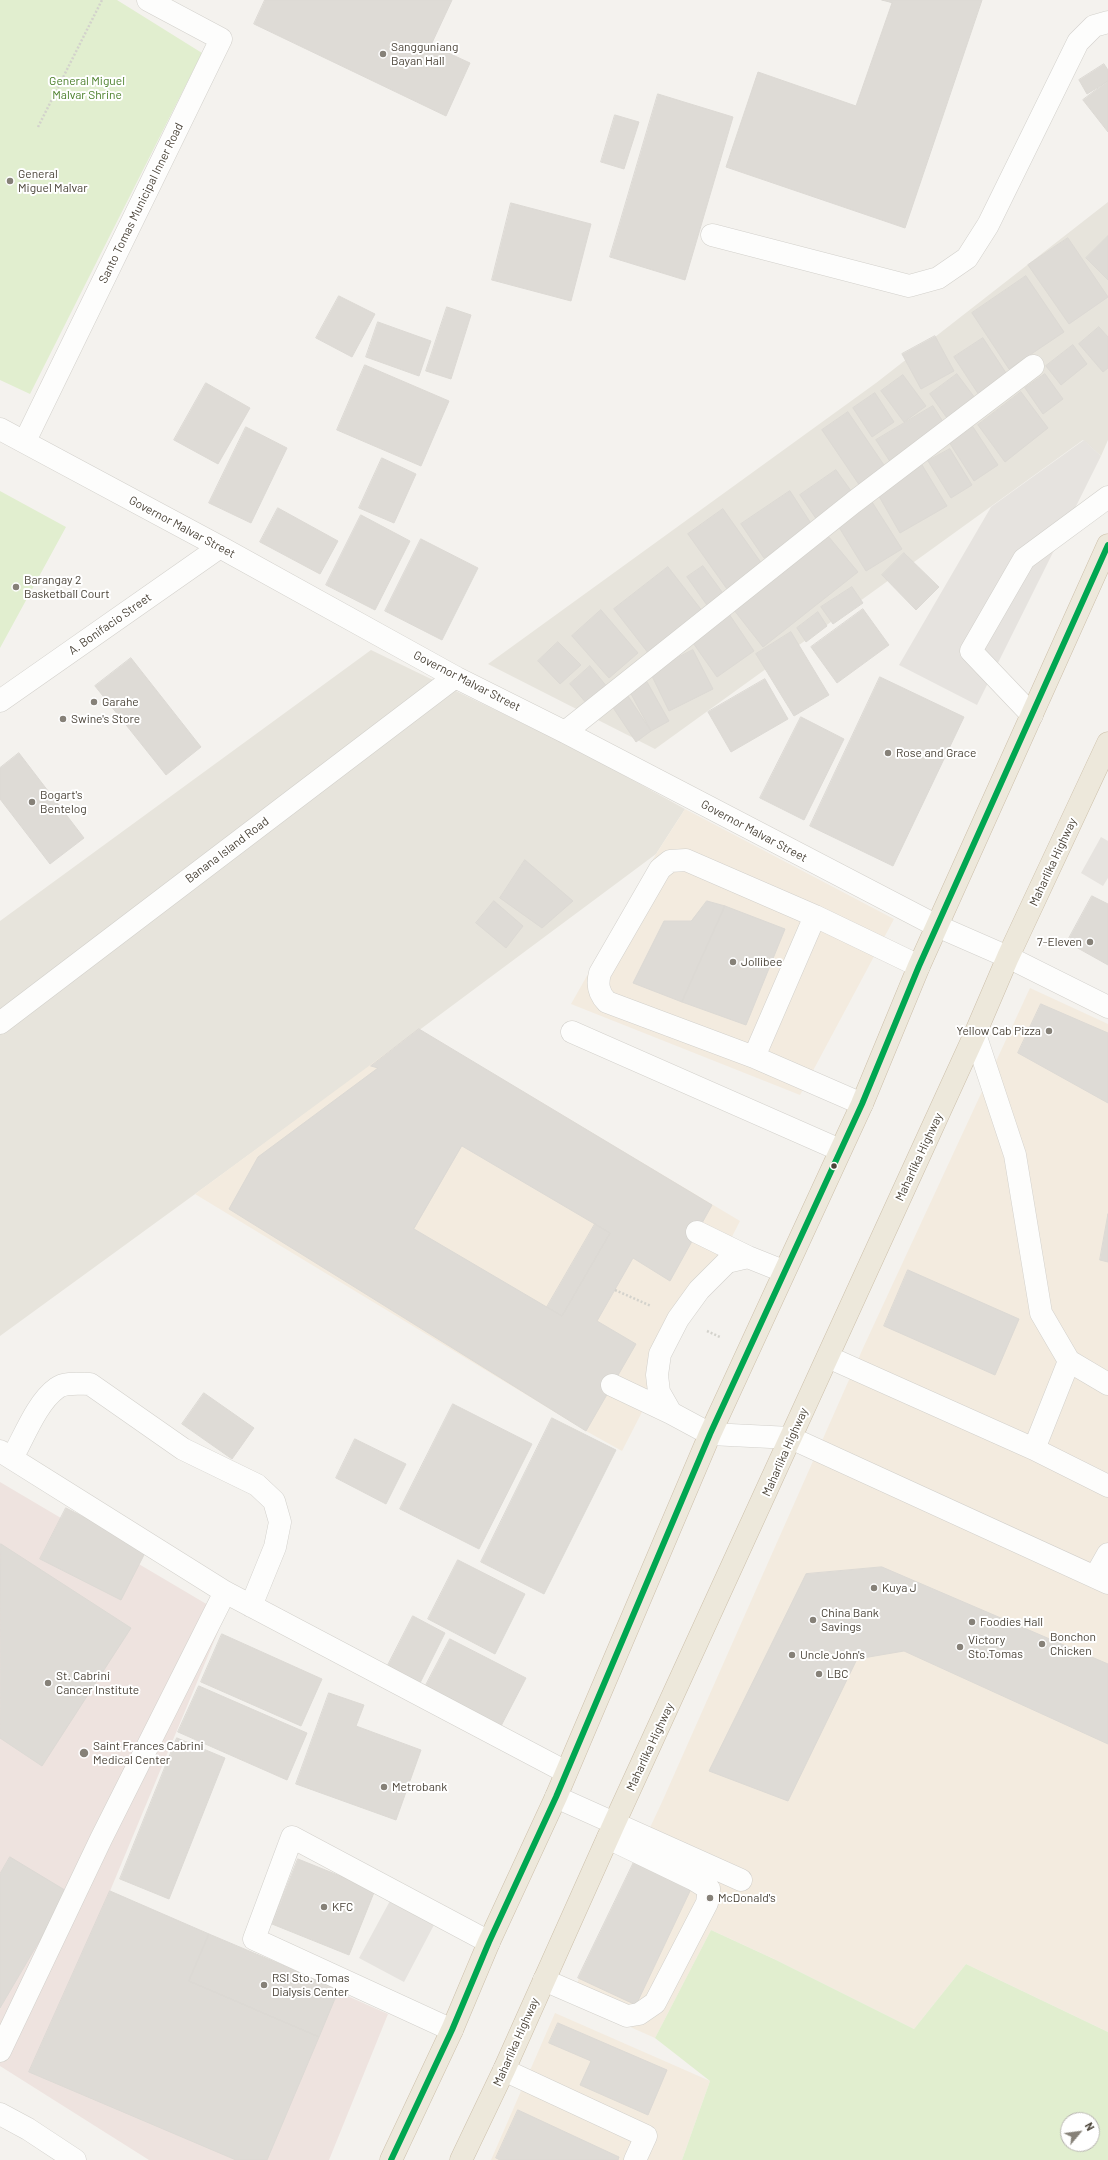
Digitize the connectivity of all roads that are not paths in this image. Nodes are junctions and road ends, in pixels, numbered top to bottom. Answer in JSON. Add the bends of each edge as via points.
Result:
{"nodes":[{"id":1,"x":148,"y":0,"type":"edge"},
{"id":2,"x":1108,"y":22,"type":"edge"},
{"id":3,"x":712,"y":235,"type":"dead end"},
{"id":4,"x":1033,"y":366,"type":"dead end"},
{"id":5,"x":0,"y":429,"type":"edge"},
{"id":6,"x":25,"y":442,"type":"junction"},
{"id":7,"x":1108,"y":497,"type":"edge"},
{"id":8,"x":1108,"y":544,"type":"edge"},
{"id":9,"x":220,"y":547,"type":"junction"},
{"id":10,"x":455,"y":677,"type":"junction"},
{"id":11,"x":0,"y":701,"type":"edge"},
{"id":12,"x":1032,"y":715,"type":"junction"},
{"id":13,"x":566,"y":732,"type":"junction"},
{"id":14,"x":1108,"y":743,"type":"edge"},
{"id":15,"x":815,"y":916,"type":"junction"},
{"id":16,"x":937,"y":926,"type":"junction"},
{"id":17,"x":1008,"y":957,"type":"junction"},
{"id":18,"x":919,"y":966,"type":"junction"},
{"id":19,"x":1108,"y":1007,"type":"edge"},
{"id":20,"x":0,"y":1023,"type":"edge"},
{"id":21,"x":572,"y":1032,"type":"dead end"},
{"id":22,"x":975,"y":1034,"type":"junction"},
{"id":23,"x":754,"y":1057,"type":"junction"},
{"id":24,"x":862,"y":1104,"type":"junction"},
{"id":25,"x":840,"y":1150,"type":"junction"},
{"id":26,"x":697,"y":1232,"type":"dead end"},
{"id":27,"x":748,"y":1258,"type":"junction"},
{"id":28,"x":783,"y":1271,"type":"junction"},
{"id":29,"x":828,"y":1357,"type":"junction"},
{"id":30,"x":1069,"y":1362,"type":"junction"},
{"id":31,"x":1108,"y":1384,"type":"edge"},
{"id":32,"x":612,"y":1385,"type":"dead end"},
{"id":33,"x":670,"y":1413,"type":"junction"},
{"id":34,"x":710,"y":1434,"type":"junction"},
{"id":35,"x":791,"y":1438,"type":"junction"},
{"id":36,"x":1034,"y":1449,"type":"junction"},
{"id":37,"x":6,"y":1454,"type":"edge"},
{"id":38,"x":1108,"y":1486,"type":"edge"},
{"id":39,"x":1108,"y":1554,"type":"edge"},
{"id":40,"x":1101,"y":1580,"type":"edge"},
{"id":41,"x":225,"y":1592,"type":"junction"},
{"id":42,"x":251,"y":1606,"type":"junction"},
{"id":43,"x":566,"y":1772,"type":"junction"},
{"id":44,"x":556,"y":1797,"type":"junction"},
{"id":45,"x":611,"y":1831,"type":"junction"},
{"id":46,"x":741,"y":1880,"type":"dead end"},
{"id":47,"x":489,"y":1942,"type":"junction"},
{"id":48,"x":544,"y":1980,"type":"junction"},
{"id":49,"x":452,"y":2030,"type":"junction"},
{"id":50,"x":0,"y":2051,"type":"edge"},
{"id":51,"x":504,"y":2070,"type":"junction"},
{"id":52,"x":0,"y":2114,"type":"edge"},
{"id":53,"x":75,"y":2160,"type":"edge"},
{"id":54,"x":391,"y":2160,"type":"edge"},
{"id":55,"x":461,"y":2160,"type":"edge"},
{"id":56,"x":635,"y":2160,"type":"edge"}],
"edges":[{"from":1,"to":6,"type":"street","name":"Santo Tomas Municipal Inner Road","via":[[221,39]]},
{"from":2,"to":3,"type":"street","via":[[1094,26],[1078,42],[988,225],[968,258],[938,278],[909,286]]},
{"from":4,"to":13,"type":"street","via":[[854,502]]},
{"from":5,"to":6,"type":"street","name":"Governor Malvar Street"},
{"from":6,"to":9,"type":"street","name":"Governor Malvar Street"},
{"from":7,"to":12,"type":"street","via":[[1024,558],[971,651]]},
{"from":8,"to":12,"type":"highway"},
{"from":9,"to":10,"type":"street","name":"Governor Malvar Street"},
{"from":9,"to":11,"type":"street","name":"A. Bonifacio Street"},
{"from":10,"to":13,"type":"street","name":"Governor Malvar Street"},
{"from":10,"to":20,"type":"street","name":"Banana Island Road"},
{"from":12,"to":16,"type":"highway"},
{"from":13,"to":16,"type":"street","name":"Governor Malvar Street"},
{"from":14,"to":17,"type":"highway","name":"Maharlika Highway"},
{"from":15,"to":18,"type":"street"},
{"from":15,"to":23,"type":"street"},
{"from":15,"to":23,"type":"street","via":[[686,860],[670,861],[660,869],[600,973],[599,989],[607,1002]]},
{"from":16,"to":17,"type":"street","name":"Governor Malvar Street"},
{"from":16,"to":18,"type":"highway"},
{"from":17,"to":19,"type":"street","name":"Governor Malvar Street"},
{"from":17,"to":22,"type":"highway","name":"Maharlika Highway"},
{"from":18,"to":24,"type":"highway"},
{"from":21,"to":25,"type":"street"},
{"from":22,"to":29,"type":"highway","name":"Maharlika Highway"},
{"from":22,"to":30,"type":"street","via":[[1015,1155],[1041,1313]]},
{"from":23,"to":24,"type":"street"},
{"from":24,"to":25,"type":"highway"},
{"from":25,"to":28,"type":"highway"},
{"from":26,"to":27,"type":"street"},
{"from":27,"to":28,"type":"street"},
{"from":27,"to":33,"type":"street","via":[[727,1262],[699,1290],[678,1319],[660,1354],[657,1375],[659,1392]]},
{"from":28,"to":34,"type":"highway"},
{"from":29,"to":35,"type":"highway","name":"Maharlika Highway"},
{"from":29,"to":36,"type":"street"},
{"from":30,"to":31,"type":"street"},
{"from":30,"to":36,"type":"street"},
{"from":32,"to":33,"type":"street"},
{"from":33,"to":34,"type":"street"},
{"from":34,"to":35,"type":"street"},
{"from":34,"to":43,"type":"highway"},
{"from":35,"to":40,"type":"street"},
{"from":35,"to":45,"type":"highway","name":"Maharlika Highway"},
{"from":36,"to":38,"type":"street"},
{"from":37,"to":41,"type":"street"},
{"from":37,"to":42,"type":"street","via":[[43,1402],[58,1387],[90,1384],[183,1449],[257,1485],[274,1502],[280,1522],[275,1548]]},
{"from":39,"to":40,"type":"street"},
{"from":41,"to":42,"type":"street"},
{"from":41,"to":50,"type":"street","via":[[101,1839]]},
{"from":42,"to":43,"type":"street"},
{"from":43,"to":44,"type":"highway"},
{"from":44,"to":45,"type":"street"},
{"from":44,"to":47,"type":"highway"},
{"from":45,"to":46,"type":"street"},
{"from":45,"to":48,"type":"highway","name":"Maharlika Highway"},
{"from":45,"to":48,"type":"street","via":[[709,1889],[707,1903],[655,2003],[640,2014],[627,2016]]},
{"from":47,"to":49,"type":"highway"},
{"from":47,"to":49,"type":"street","via":[[292,1837],[254,1939]]},
{"from":48,"to":51,"type":"highway","name":"Maharlika Highway"},
{"from":49,"to":54,"type":"highway"},
{"from":51,"to":55,"type":"highway","name":"Maharlika Highway"},
{"from":51,"to":56,"type":"street","via":[[646,2136]]},
{"from":52,"to":53,"type":"street"}]}
